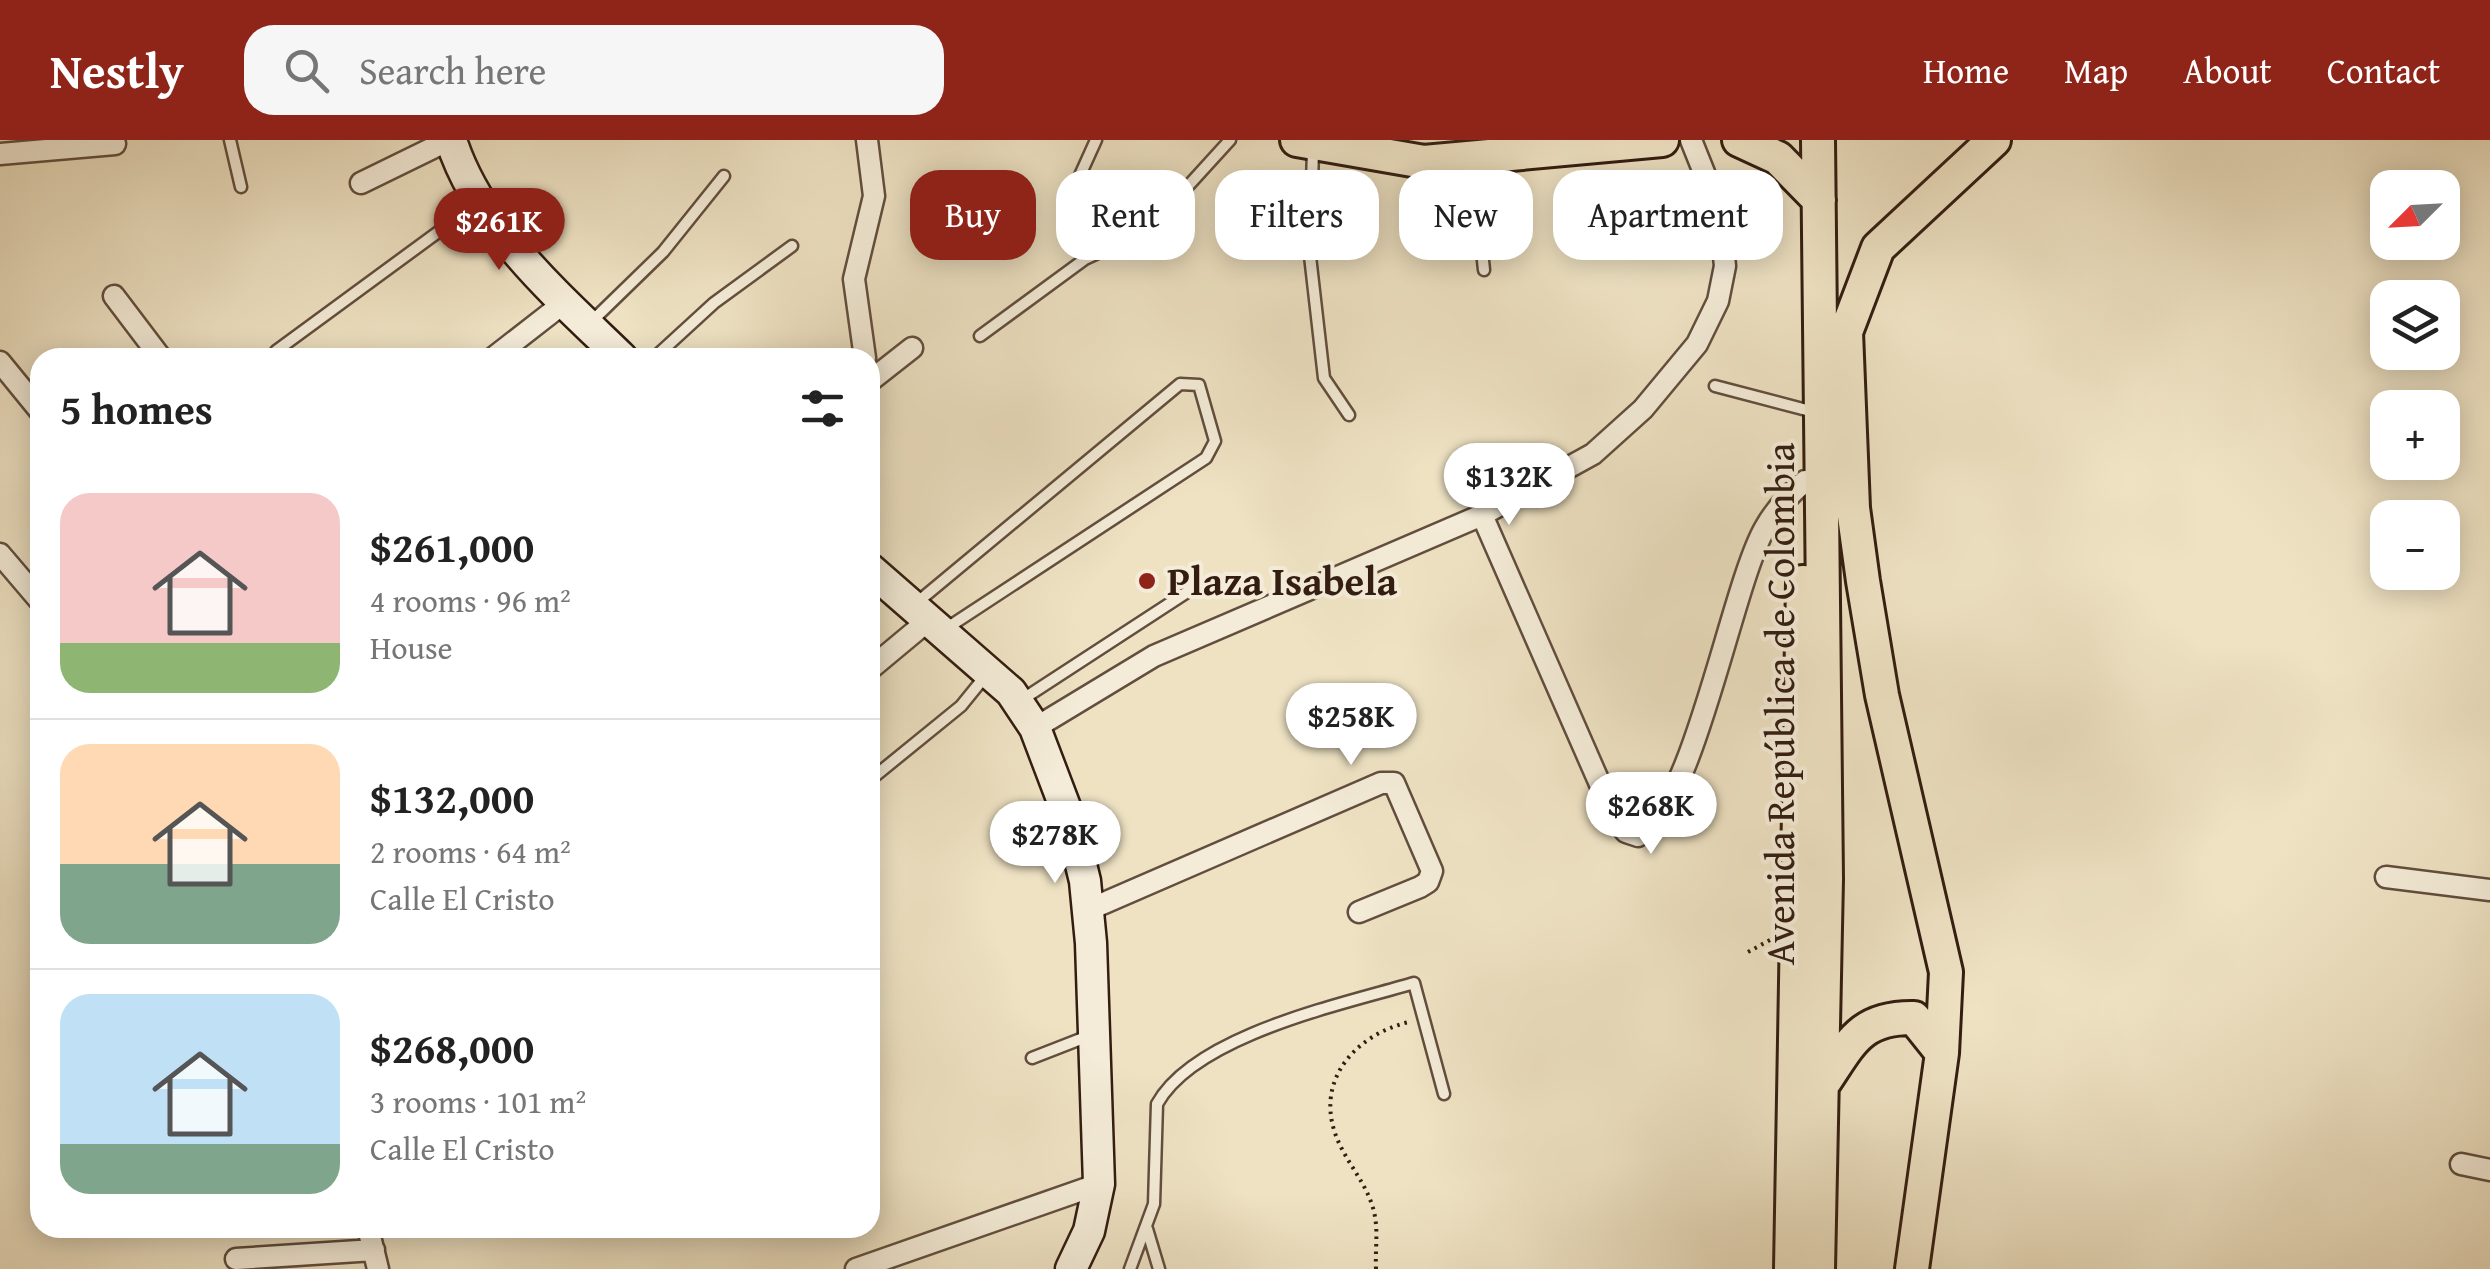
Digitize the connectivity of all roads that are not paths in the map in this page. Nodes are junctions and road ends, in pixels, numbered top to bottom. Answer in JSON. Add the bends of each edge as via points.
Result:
{"nodes":[{"id":1,"x":230,"y":140,"type":"edge"},
{"id":2,"x":450,"y":140,"type":"edge"},
{"id":3,"x":867,"y":140,"type":"edge"},
{"id":4,"x":1096,"y":140,"type":"edge"},
{"id":5,"x":1230,"y":140,"type":"edge"},
{"id":6,"x":1662,"y":140,"type":"edge"},
{"id":7,"x":1691,"y":140,"type":"edge"},
{"id":8,"x":1739,"y":140,"type":"edge"},
{"id":9,"x":1818,"y":140,"type":"edge"},
{"id":10,"x":1994,"y":140,"type":"edge"},
{"id":11,"x":1305,"y":142,"type":"edge"},
{"id":12,"x":91,"y":143,"type":"edge"},
{"id":13,"x":115,"y":144,"type":"dead end"},
{"id":14,"x":1423,"y":151,"type":"edge"},
{"id":15,"x":0,"y":154,"type":"edge"},
{"id":16,"x":1472,"y":159,"type":"junction"},
{"id":17,"x":1082,"y":170,"type":"edge"},
{"id":18,"x":724,"y":176,"type":"dead end"},
{"id":19,"x":360,"y":183,"type":"dead end"},
{"id":20,"x":241,"y":188,"type":"dead end"},
{"id":21,"x":1819,"y":200,"type":"junction"},
{"id":22,"x":480,"y":202,"type":"junction"},
{"id":23,"x":792,"y":246,"type":"dead end"},
{"id":24,"x":1484,"y":270,"type":"dead end"},
{"id":25,"x":114,"y":296,"type":"dead end"},
{"id":26,"x":565,"y":302,"type":"junction"},
{"id":27,"x":588,"y":324,"type":"junction"},
{"id":28,"x":980,"y":336,"type":"dead end"},
{"id":29,"x":153,"y":348,"type":"edge"},
{"id":30,"x":280,"y":348,"type":"edge"},
{"id":31,"x":506,"y":348,"type":"edge"},
{"id":32,"x":612,"y":348,"type":"edge"},
{"id":33,"x":665,"y":348,"type":"edge"},
{"id":34,"x":864,"y":348,"type":"edge"},
{"id":35,"x":912,"y":348,"type":"dead end"},
{"id":36,"x":0,"y":362,"type":"edge"},
{"id":37,"x":880,"y":374,"type":"edge"},
{"id":38,"x":1714,"y":386,"type":"dead end"},
{"id":39,"x":30,"y":399,"type":"edge"},
{"id":40,"x":1824,"y":414,"type":"junction"},
{"id":41,"x":1349,"y":415,"type":"dead end"},
{"id":42,"x":1815,"y":470,"type":"junction"},
{"id":43,"x":1482,"y":515,"type":"junction"},
{"id":44,"x":0,"y":554,"type":"edge"},
{"id":45,"x":880,"y":578,"type":"edge"},
{"id":46,"x":1194,"y":587,"type":"dead end"},
{"id":47,"x":30,"y":589,"type":"edge"},
{"id":48,"x":929,"y":618,"type":"junction"},
{"id":49,"x":880,"y":660,"type":"edge"},
{"id":50,"x":990,"y":670,"type":"junction"},
{"id":51,"x":1018,"y":702,"type":"junction"},
{"id":52,"x":1034,"y":728,"type":"junction"},
{"id":53,"x":880,"y":772,"type":"edge"},
{"id":54,"x":2386,"y":877,"type":"dead end"},
{"id":55,"x":2490,"y":890,"type":"edge"},
{"id":56,"x":1088,"y":910,"type":"junction"},
{"id":57,"x":1358,"y":912,"type":"dead end"},
{"id":58,"x":1094,"y":1034,"type":"junction"},
{"id":59,"x":1942,"y":1053,"type":"junction"},
{"id":60,"x":1032,"y":1058,"type":"dead end"},
{"id":61,"x":1822,"y":1087,"type":"junction"},
{"id":62,"x":1444,"y":1094,"type":"dead end"},
{"id":63,"x":2461,"y":1164,"type":"dead end"},
{"id":64,"x":2490,"y":1170,"type":"edge"},
{"id":65,"x":1099,"y":1184,"type":"junction"},
{"id":66,"x":1147,"y":1228,"type":"junction"},
{"id":67,"x":236,"y":1259,"type":"dead end"},
{"id":68,"x":376,"y":1260,"type":"edge"},
{"id":69,"x":856,"y":1269,"type":"edge"},
{"id":70,"x":1070,"y":1269,"type":"edge"},
{"id":71,"x":1130,"y":1269,"type":"edge"},
{"id":72,"x":1160,"y":1269,"type":"edge"},
{"id":73,"x":1790,"y":1269,"type":"edge"},
{"id":74,"x":1818,"y":1269,"type":"edge"},
{"id":75,"x":1912,"y":1269,"type":"edge"}],
"edges":[{"from":1,"to":20,"type":"lane"},
{"from":2,"to":19,"type":"street"},
{"from":2,"to":22,"type":"main road"},
{"from":3,"to":34,"type":"street","via":[[874,196],[854,280]]},
{"from":4,"to":17,"type":"lane"},
{"from":5,"to":28,"type":"lane","via":[[1148,230],[1084,259]]},
{"from":6,"to":16,"type":"main road"},
{"from":7,"to":43,"type":"street","via":[[1711,190],[1725,266],[1718,301],[1697,344],[1643,409],[1593,454]]},
{"from":8,"to":21,"type":"main road","via":[[1778,158]]},
{"from":9,"to":21,"type":"main road","name":"Avenida República de Colombia"},
{"from":10,"to":59,"type":"main road","name":"Avenida República de Colombia","via":[[1878,248],[1846,332],[1853,508],[1882,695],[1946,972]]},
{"from":11,"to":14,"type":"main road"},
{"from":11,"to":41,"type":"lane","via":[[1324,378]]},
{"from":12,"to":13,"type":"street"},
{"from":12,"to":15,"type":"street"},
{"from":14,"to":16,"type":"main road"},
{"from":16,"to":24,"type":"lane"},
{"from":18,"to":27,"type":"lane","via":[[663,252]]},
{"from":21,"to":40,"type":"main road","name":"Avenida República de Colombia"},
{"from":22,"to":26,"type":"main road"},
{"from":22,"to":30,"type":"lane"},
{"from":23,"to":33,"type":"lane"},
{"from":25,"to":29,"type":"street"},
{"from":26,"to":27,"type":"main road"},
{"from":26,"to":31,"type":"street"},
{"from":27,"to":32,"type":"main road"},
{"from":35,"to":37,"type":"street"},
{"from":36,"to":39,"type":"street"},
{"from":38,"to":40,"type":"lane"},
{"from":40,"to":42,"type":"main road","name":"Avenida República de Colombia"},
{"from":42,"to":43,"type":"street","via":[[1764,529],[1696,734],[1662,816],[1638,836],[1614,816]]},
{"from":42,"to":61,"type":"main road","name":"Avenida República de Colombia","via":[[1826,879]]},
{"from":42,"to":73,"type":"main road"},
{"from":43,"to":52,"type":"street","via":[[1154,656]]},
{"from":44,"to":47,"type":"street"},
{"from":45,"to":48,"type":"main road"},
{"from":46,"to":51,"type":"lane"},
{"from":48,"to":48,"type":"lane","via":[[1206,458],[1214,440],[1199,385],[1180,384]]},
{"from":48,"to":49,"type":"street"},
{"from":48,"to":50,"type":"main road"},
{"from":50,"to":51,"type":"main road"},
{"from":50,"to":53,"type":"lane","via":[[961,706]]},
{"from":51,"to":52,"type":"main road"},
{"from":52,"to":56,"type":"main road","via":[[1070,820]]},
{"from":54,"to":55,"type":"street"},
{"from":56,"to":57,"type":"street","via":[[1381,782],[1394,783],[1432,871],[1420,887]]},
{"from":56,"to":58,"type":"main road"},
{"from":58,"to":60,"type":"lane"},
{"from":58,"to":65,"type":"main road"},
{"from":59,"to":61,"type":"main road","via":[[1914,1018],[1890,1018],[1863,1027]]},
{"from":59,"to":75,"type":"main road","name":"Avenida República de Colombia"},
{"from":61,"to":74,"type":"main road","name":"Avenida República de Colombia"},
{"from":62,"to":66,"type":"lane","via":[[1414,983],[1284,1020],[1232,1043],[1182,1076],[1157,1104],[1154,1204]]},
{"from":63,"to":64,"type":"street"},
{"from":65,"to":69,"type":"street"},
{"from":65,"to":70,"type":"main road","via":[[1089,1230]]},
{"from":66,"to":71,"type":"lane"},
{"from":66,"to":72,"type":"lane"},
{"from":67,"to":68,"type":"street"}]}
